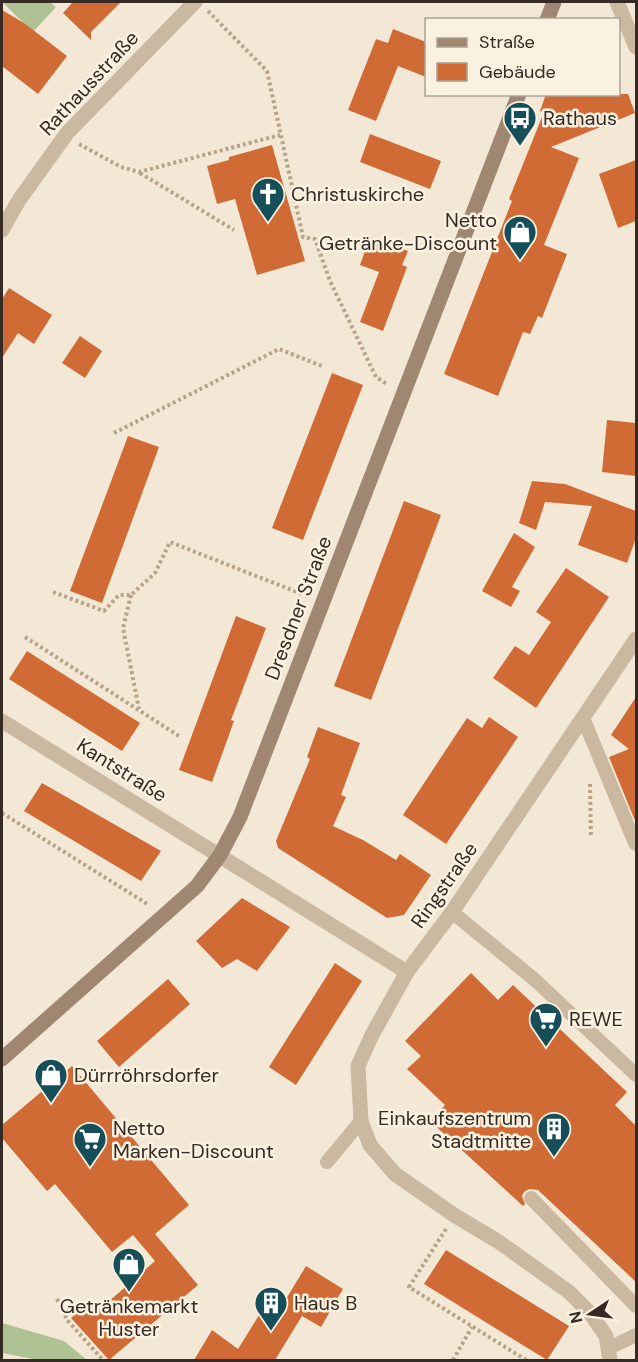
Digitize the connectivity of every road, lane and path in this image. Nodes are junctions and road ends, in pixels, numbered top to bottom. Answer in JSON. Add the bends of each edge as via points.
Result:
{"nodes":[{"id":1,"x":554,"y":2,"type":"edge"},
{"id":2,"x":617,"y":2,"type":"edge"},
{"id":3,"x":199,"y":4,"type":"edge"},
{"id":4,"x":548,"y":18,"type":"edge"},
{"id":5,"x":624,"y":31,"type":"edge"},
{"id":6,"x":636,"y":47,"type":"edge"},
{"id":7,"x":518,"y":96,"type":"edge"},
{"id":8,"x":68,"y":132,"type":"junction"},
{"id":9,"x":280,"y":135,"type":"junction"},
{"id":10,"x":139,"y":172,"type":"junction"},
{"id":11,"x":2,"y":230,"type":"edge"},
{"id":12,"x":234,"y":230,"type":"dead end"},
{"id":13,"x":322,"y":366,"type":"dead end"},
{"id":14,"x":404,"y":393,"type":"junction"},
{"id":15,"x":114,"y":433,"type":"dead end"},
{"id":16,"x":53,"y":592,"type":"dead end"},
{"id":17,"x":131,"y":595,"type":"junction"},
{"id":18,"x":323,"y":602,"type":"junction"},
{"id":19,"x":25,"y":637,"type":"dead end"},
{"id":20,"x":636,"y":639,"type":"edge"},
{"id":21,"x":139,"y":710,"type":"junction"},
{"id":22,"x":583,"y":718,"type":"junction"},
{"id":23,"x":2,"y":721,"type":"edge"},
{"id":24,"x":179,"y":736,"type":"dead end"},
{"id":25,"x":590,"y":779,"type":"dead end"},
{"id":26,"x":2,"y":813,"type":"edge"},
{"id":27,"x":591,"y":837,"type":"dead end"},
{"id":28,"x":636,"y":844,"type":"edge"},
{"id":29,"x":220,"y":855,"type":"junction"},
{"id":30,"x":452,"y":912,"type":"junction"},
{"id":31,"x":164,"y":914,"type":"junction"},
{"id":32,"x":407,"y":972,"type":"junction"},
{"id":33,"x":2,"y":1059,"type":"edge"},
{"id":34,"x":636,"y":1075,"type":"edge"},
{"id":35,"x":361,"y":1121,"type":"junction"},
{"id":36,"x":327,"y":1162,"type":"dead end"},
{"id":37,"x":531,"y":1198,"type":"dead end"},
{"id":38,"x":454,"y":1215,"type":"junction"},
{"id":39,"x":57,"y":1299,"type":"dead end"},
{"id":40,"x":636,"y":1306,"type":"edge"},
{"id":41,"x":472,"y":1327,"type":"junction"},
{"id":42,"x":636,"y":1335,"type":"edge"},
{"id":43,"x":610,"y":1354,"type":"edge"},
{"id":44,"x":104,"y":1360,"type":"edge"},
{"id":45,"x":455,"y":1360,"type":"edge"},
{"id":46,"x":526,"y":1360,"type":"edge"}],
"edges":[{"from":1,"to":4,"type":"street"},
{"from":2,"to":5,"type":"street"},
{"from":3,"to":8,"type":"street","name":"Rathausstraße"},
{"from":3,"to":9,"type":"path","via":[[267,72]]},
{"from":5,"to":6,"type":"street"},
{"from":7,"to":14,"type":"street","name":"Dresdner Straße"},
{"from":8,"to":10,"type":"path","via":[[80,144]]},
{"from":8,"to":11,"type":"street","name":"Rathausstraße"},
{"from":9,"to":10,"type":"path"},
{"from":9,"to":14,"type":"path","via":[[303,237],[315,239],[330,281],[376,377]]},
{"from":10,"to":12,"type":"path"},
{"from":13,"to":15,"type":"path","via":[[279,349]]},
{"from":14,"to":18,"type":"street","name":"Dresdner Straße"},
{"from":16,"to":17,"type":"path","via":[[104,611],[119,595]]},
{"from":17,"to":18,"type":"path","via":[[155,573],[170,542]]},
{"from":17,"to":21,"type":"path","via":[[123,628]]},
{"from":18,"to":29,"type":"street","name":"Dresdner Straße","via":[[240,817]]},
{"from":19,"to":21,"type":"path"},
{"from":20,"to":22,"type":"street","name":"Ringstraße"},
{"from":21,"to":24,"type":"path"},
{"from":22,"to":28,"type":"lane"},
{"from":22,"to":30,"type":"street","name":"Ringstraße"},
{"from":23,"to":29,"type":"street","name":"Kantstraße"},
{"from":25,"to":27,"type":"path"},
{"from":26,"to":31,"type":"path"},
{"from":29,"to":31,"type":"street","name":"Dresdner Straße","via":[[197,886]]},
{"from":29,"to":32,"type":"street"},
{"from":30,"to":32,"type":"street","name":"Ringstraße"},
{"from":30,"to":34,"type":"lane","via":[[535,980]]},
{"from":31,"to":33,"type":"street","name":"Dresdner Straße"},
{"from":32,"to":35,"type":"street","name":"Ringstraße","via":[[358,1066]]},
{"from":35,"to":36,"type":"lane"},
{"from":35,"to":38,"type":"street","via":[[370,1145],[395,1174]]},
{"from":37,"to":40,"type":"lane"},
{"from":38,"to":41,"type":"path","via":[[410,1287]]},
{"from":38,"to":43,"type":"street","via":[[569,1292],[606,1336]]},
{"from":39,"to":44,"type":"path","via":[[68,1320]]},
{"from":41,"to":45,"type":"path"},
{"from":41,"to":46,"type":"path"},
{"from":42,"to":43,"type":"lane"}]}
